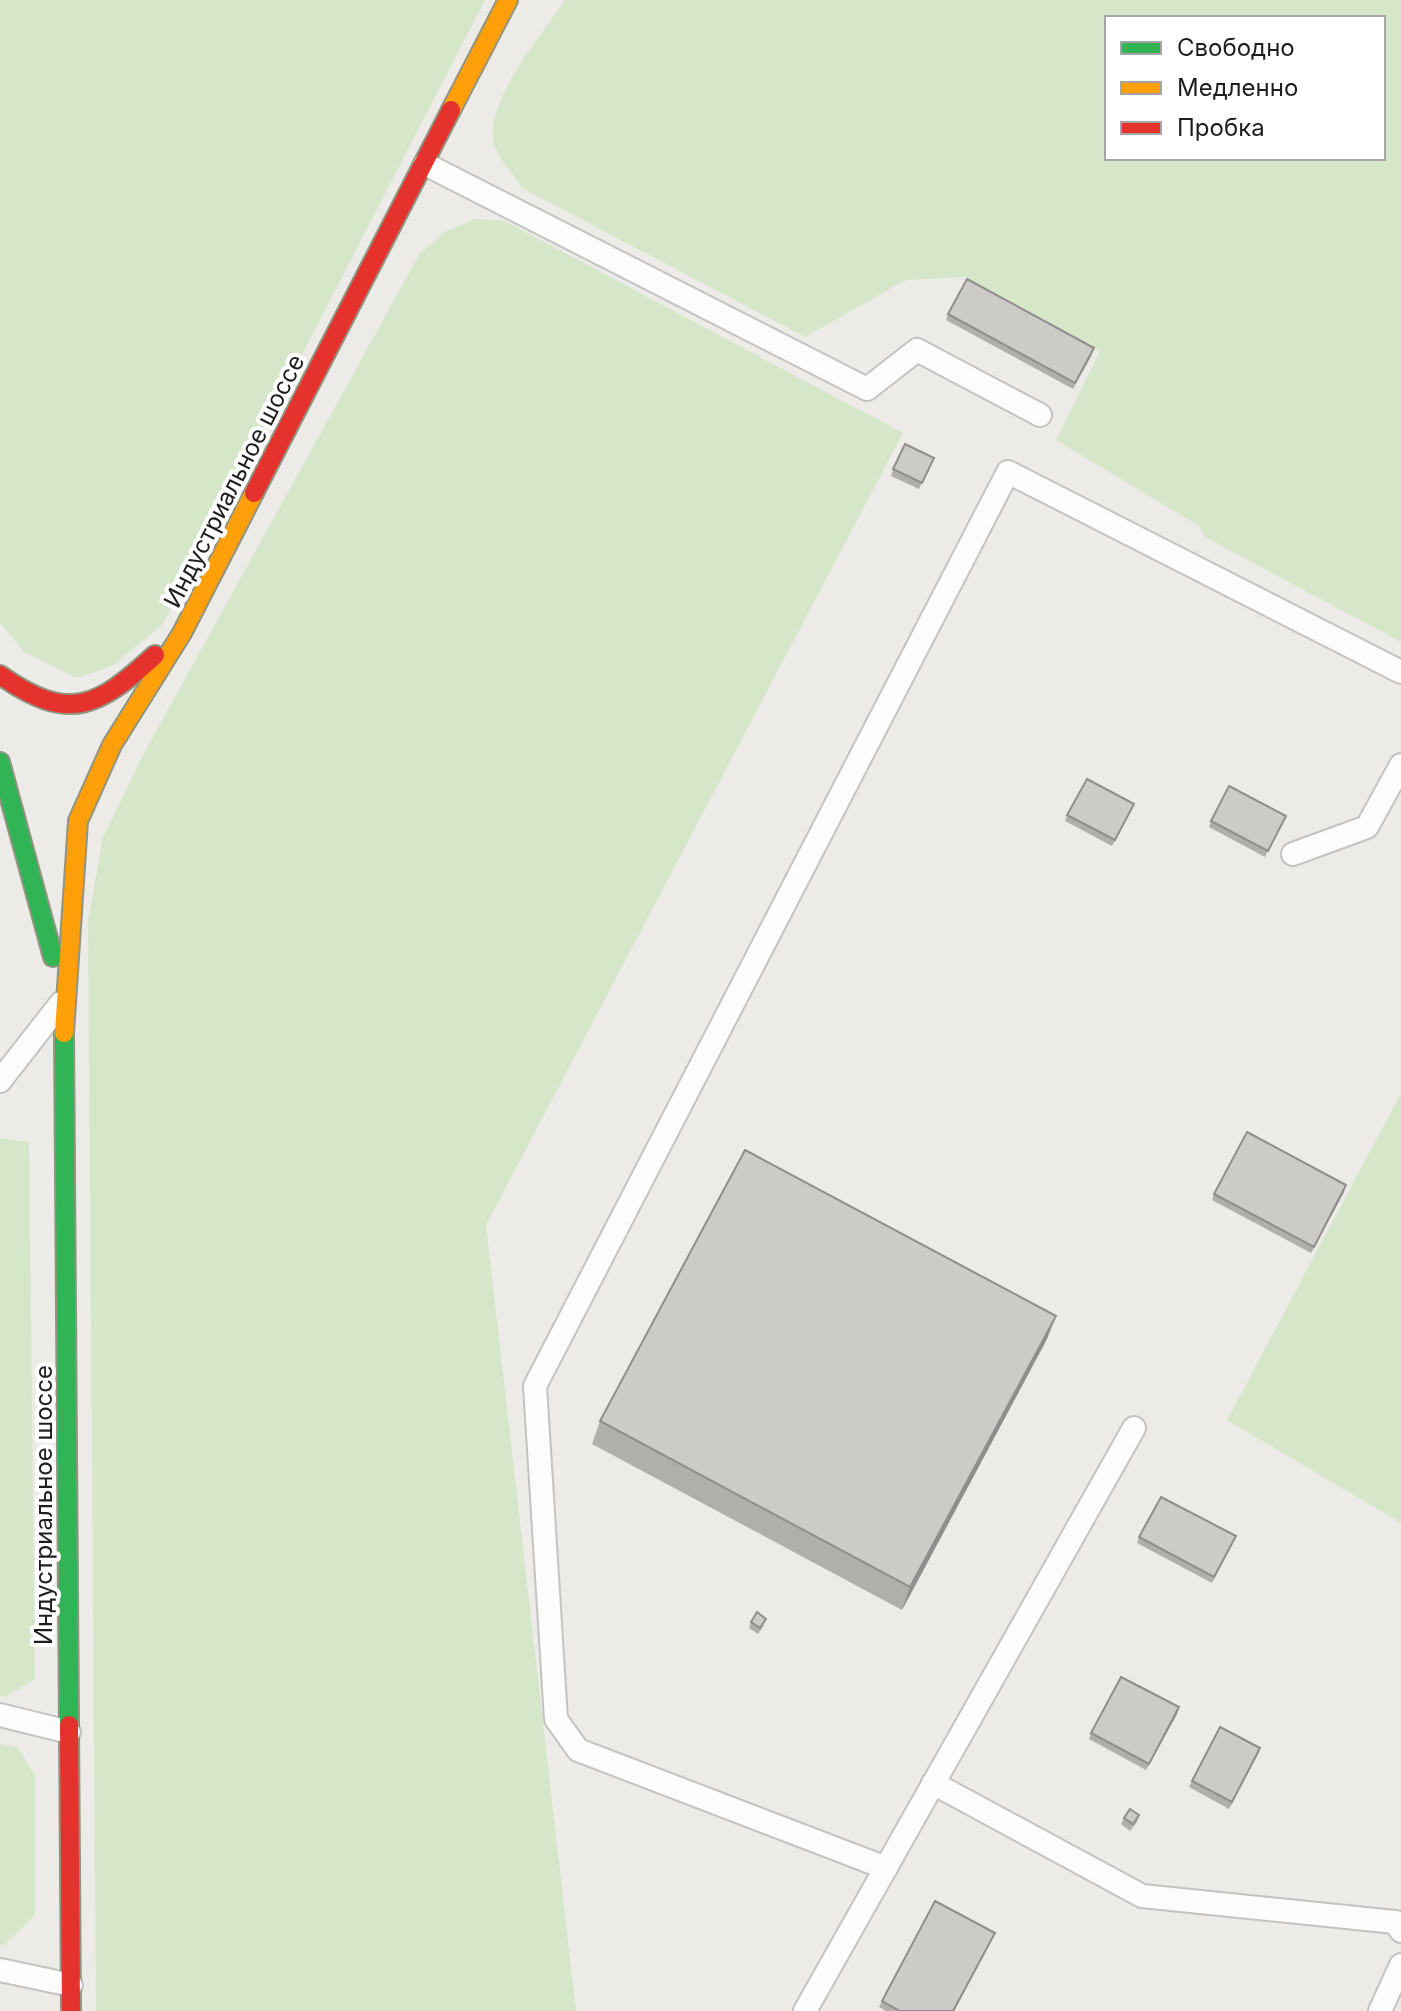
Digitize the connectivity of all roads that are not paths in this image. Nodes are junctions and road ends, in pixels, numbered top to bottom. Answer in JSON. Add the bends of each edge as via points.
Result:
{"nodes":[{"id":1,"x":508,"y":0,"type":"edge"},
{"id":2,"x":425,"y":164,"type":"junction"},
{"id":3,"x":1040,"y":415,"type":"dead end"},
{"id":4,"x":182,"y":633,"type":"junction"},
{"id":5,"x":1401,"y":672,"type":"edge"},
{"id":6,"x":0,"y":675,"type":"edge"},
{"id":7,"x":0,"y":762,"type":"edge"},
{"id":8,"x":1401,"y":765,"type":"edge"},
{"id":9,"x":1293,"y":854,"type":"dead end"},
{"id":10,"x":64,"y":999,"type":"junction"},
{"id":11,"x":0,"y":1081,"type":"edge"},
{"id":12,"x":1134,"y":1428,"type":"dead end"},
{"id":13,"x":0,"y":1715,"type":"edge"},
{"id":14,"x":69,"y":1732,"type":"junction"},
{"id":15,"x":933,"y":1783,"type":"junction"},
{"id":16,"x":886,"y":1868,"type":"junction"},
{"id":17,"x":1401,"y":1931,"type":"edge"},
{"id":18,"x":1401,"y":1965,"type":"edge"},
{"id":19,"x":0,"y":1970,"type":"edge"},
{"id":20,"x":71,"y":1985,"type":"junction"},
{"id":21,"x":71,"y":2011,"type":"edge"},
{"id":22,"x":805,"y":2011,"type":"edge"},
{"id":23,"x":1380,"y":2011,"type":"edge"}],
"edges":[{"from":1,"to":2,"type":"main road","name":"Индустриальное шоссе"},
{"from":2,"to":3,"type":"lane","via":[[867,389],[917,350]]},
{"from":2,"to":4,"type":"main road","name":"Индустриальное шоссе"},
{"from":4,"to":6,"type":"main road","via":[[102,699],[62,704],[20,690]]},
{"from":4,"to":10,"type":"main road","name":"Индустриальное шоссе","via":[[112,745],[78,821]]},
{"from":5,"to":16,"type":"lane","via":[[1008,472],[535,1386],[556,1719],[578,1750]]},
{"from":7,"to":10,"type":"main road","name":"Индустриальное шоссе"},
{"from":8,"to":9,"type":"lane","via":[[1367,827]]},
{"from":10,"to":11,"type":"lane"},
{"from":10,"to":14,"type":"main road","name":"Индустриальное шоссе"},
{"from":12,"to":15,"type":"lane"},
{"from":13,"to":14,"type":"lane"},
{"from":14,"to":20,"type":"main road","name":"Индустриальное шоссе"},
{"from":15,"to":16,"type":"lane"},
{"from":15,"to":17,"type":"lane","via":[[1142,1896],[1395,1922]]},
{"from":16,"to":22,"type":"lane"},
{"from":18,"to":23,"type":"lane"},
{"from":19,"to":20,"type":"lane"},
{"from":20,"to":21,"type":"main road","name":"Индустриальное шоссе"}]}
